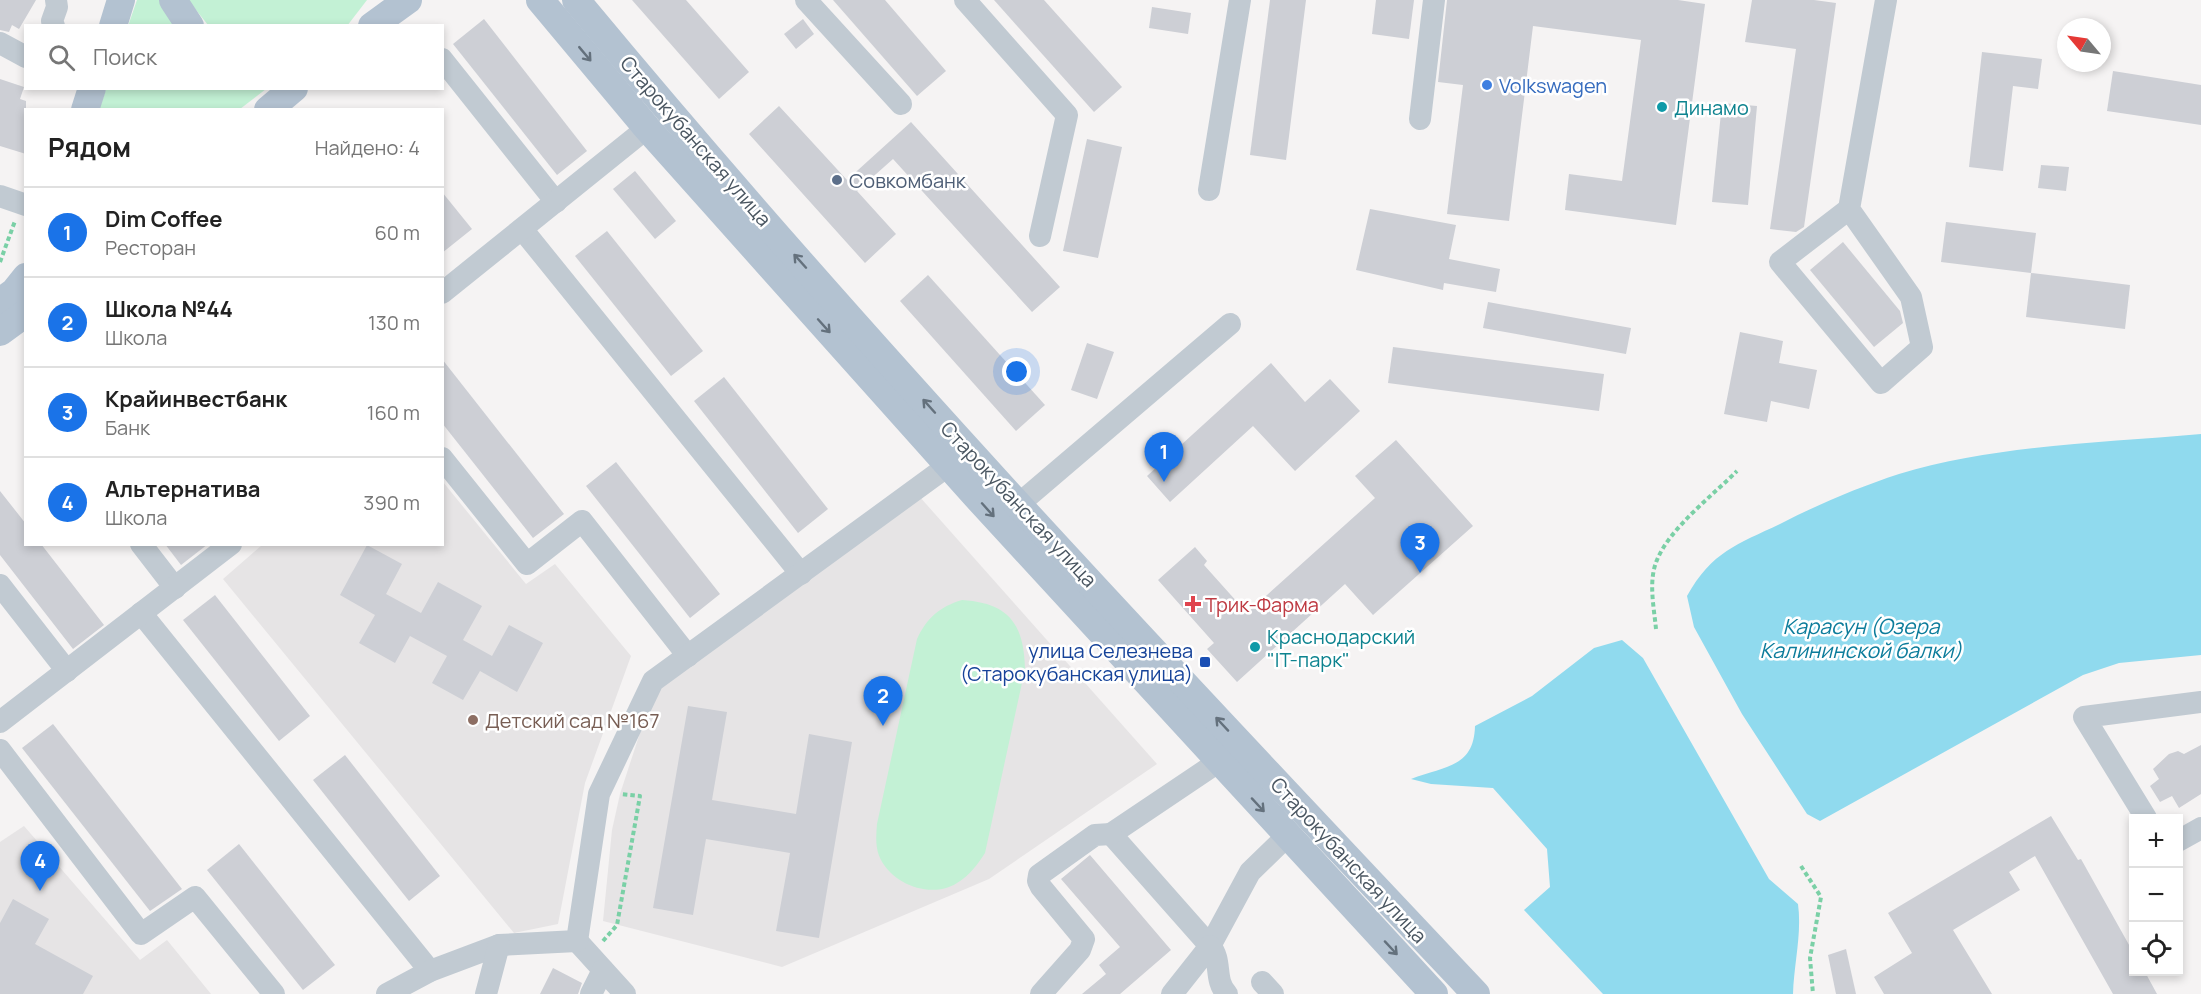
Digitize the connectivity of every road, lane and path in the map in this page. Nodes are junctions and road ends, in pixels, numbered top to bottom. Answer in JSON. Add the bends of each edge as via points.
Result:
{"nodes":[{"id":1,"x":121,"y":0,"type":"edge"},
{"id":2,"x":173,"y":0,"type":"edge"},
{"id":3,"x":385,"y":0,"type":"edge"},
{"id":4,"x":408,"y":0,"type":"edge"},
{"id":5,"x":540,"y":0,"type":"edge"},
{"id":6,"x":576,"y":0,"type":"edge"},
{"id":7,"x":806,"y":0,"type":"edge"},
{"id":8,"x":965,"y":0,"type":"edge"},
{"id":9,"x":1240,"y":0,"type":"edge"},
{"id":10,"x":1434,"y":0,"type":"edge"},
{"id":11,"x":1886,"y":0,"type":"edge"},
{"id":12,"x":114,"y":24,"type":"edge"},
{"id":13,"x":189,"y":24,"type":"edge"},
{"id":14,"x":371,"y":24,"type":"edge"},
{"id":15,"x":373,"y":24,"type":"edge"},
{"id":16,"x":0,"y":32,"type":"edge"},
{"id":17,"x":0,"y":44,"type":"edge"},
{"id":18,"x":24,"y":44,"type":"edge"},
{"id":19,"x":24,"y":56,"type":"edge"},
{"id":20,"x":444,"y":62,"type":"edge"},
{"id":21,"x":91,"y":90,"type":"edge"},
{"id":22,"x":292,"y":90,"type":"edge"},
{"id":23,"x":901,"y":104,"type":"dead end"},
{"id":24,"x":86,"y":108,"type":"edge"},
{"id":25,"x":270,"y":108,"type":"edge"},
{"id":26,"x":1420,"y":119,"type":"dead end"},
{"id":27,"x":647,"y":128,"type":"junction"},
{"id":28,"x":1209,"y":190,"type":"dead end"},
{"id":29,"x":0,"y":196,"type":"edge"},
{"id":30,"x":556,"y":202,"type":"junction"},
{"id":31,"x":24,"y":204,"type":"edge"},
{"id":32,"x":1849,"y":209,"type":"junction"},
{"id":33,"x":522,"y":229,"type":"junction"},
{"id":34,"x":1040,"y":236,"type":"dead end"},
{"id":35,"x":0,"y":262,"type":"edge"},
{"id":36,"x":24,"y":280,"type":"edge"},
{"id":37,"x":444,"y":289,"type":"edge"},
{"id":38,"x":0,"y":303,"type":"edge"},
{"id":39,"x":24,"y":314,"type":"edge"},
{"id":40,"x":1230,"y":324,"type":"dead end"},
{"id":41,"x":0,"y":332,"type":"edge"},
{"id":42,"x":959,"y":458,"type":"junction"},
{"id":43,"x":444,"y":460,"type":"edge"},
{"id":44,"x":1737,"y":471,"type":"dead end"},
{"id":45,"x":1019,"y":504,"type":"junction"},
{"id":46,"x":143,"y":546,"type":"edge"},
{"id":47,"x":228,"y":546,"type":"edge"},
{"id":48,"x":801,"y":574,"type":"junction"},
{"id":49,"x":0,"y":585,"type":"edge"},
{"id":50,"x":175,"y":588,"type":"junction"},
{"id":51,"x":141,"y":614,"type":"junction"},
{"id":52,"x":1656,"y":629,"type":"dead end"},
{"id":53,"x":688,"y":656,"type":"junction"},
{"id":54,"x":67,"y":670,"type":"junction"},
{"id":55,"x":2201,"y":702,"type":"edge"},
{"id":56,"x":0,"y":722,"type":"edge"},
{"id":57,"x":0,"y":750,"type":"edge"},
{"id":58,"x":1218,"y":762,"type":"junction"},
{"id":59,"x":599,"y":794,"type":"junction"},
{"id":60,"x":2143,"y":814,"type":"edge"},
{"id":61,"x":2201,"y":828,"type":"edge"},
{"id":62,"x":1111,"y":834,"type":"junction"},
{"id":63,"x":1287,"y":836,"type":"junction"},
{"id":64,"x":2183,"y":838,"type":"edge"},
{"id":65,"x":1801,"y":866,"type":"dead end"},
{"id":66,"x":499,"y":945,"type":"junction"},
{"id":67,"x":1210,"y":946,"type":"junction"},
{"id":68,"x":590,"y":955,"type":"junction"},
{"id":69,"x":430,"y":971,"type":"junction"},
{"id":70,"x":274,"y":994,"type":"edge"},
{"id":71,"x":387,"y":994,"type":"edge"},
{"id":72,"x":486,"y":994,"type":"edge"},
{"id":73,"x":591,"y":994,"type":"edge"},
{"id":74,"x":625,"y":994,"type":"edge"},
{"id":75,"x":1041,"y":994,"type":"edge"},
{"id":76,"x":1172,"y":994,"type":"edge"},
{"id":77,"x":1227,"y":994,"type":"edge"},
{"id":78,"x":1434,"y":994,"type":"edge"},
{"id":79,"x":1476,"y":994,"type":"edge"},
{"id":80,"x":1813,"y":994,"type":"edge"}],
"edges":[{"from":1,"to":12,"type":"main road"},
{"from":2,"to":13,"type":"main road"},
{"from":3,"to":14,"type":"main road"},
{"from":4,"to":15,"type":"main road"},
{"from":5,"to":27,"type":"main road","name":"Старокубанская улица","one_way":true},
{"from":42,"to":6,"type":"main road","name":"Старокубанская улица","one_way":true},
{"from":7,"to":23,"type":"lane"},
{"from":8,"to":34,"type":"lane","via":[[1067,115]]},
{"from":9,"to":28,"type":"lane"},
{"from":10,"to":26,"type":"lane"},
{"from":11,"to":32,"type":"lane"},
{"from":16,"to":18,"type":"lane"},
{"from":17,"to":19,"type":"lane"},
{"from":20,"to":30,"type":"lane"},
{"from":21,"to":24,"type":"main road"},
{"from":22,"to":25,"type":"main road"},
{"from":27,"to":30,"type":"lane"},
{"from":27,"to":42,"type":"main road","name":"Старокубанская улица","one_way":true},
{"from":29,"to":31,"type":"lane"},
{"from":30,"to":33,"type":"lane"},
{"from":31,"to":35,"type":"path"},
{"from":32,"to":32,"type":"lane","via":[[1911,297],[1922,347],[1881,383],[1780,262]]},
{"from":33,"to":37,"type":"lane"},
{"from":33,"to":48,"type":"lane"},
{"from":36,"to":38,"type":"main road"},
{"from":39,"to":41,"type":"main road"},
{"from":40,"to":45,"type":"lane"},
{"from":42,"to":45,"type":"main road","name":"Старокубанская улица"},
{"from":42,"to":48,"type":"lane"},
{"from":42,"to":58,"type":"main road","name":"Старокубанская улица","one_way":true},
{"from":43,"to":53,"type":"lane","via":[[527,564],[582,521]]},
{"from":44,"to":52,"type":"path","via":[[1672,536],[1656,561],[1652,592]]},
{"from":79,"to":45,"type":"main road","name":"Старокубанская улица","one_way":true},
{"from":46,"to":50,"type":"lane"},
{"from":47,"to":50,"type":"lane"},
{"from":48,"to":53,"type":"lane"},
{"from":49,"to":54,"type":"lane"},
{"from":50,"to":51,"type":"lane"},
{"from":51,"to":54,"type":"lane"},
{"from":51,"to":69,"type":"lane"},
{"from":53,"to":59,"type":"lane","via":[[653,681]]},
{"from":54,"to":56,"type":"lane"},
{"from":55,"to":60,"type":"lane","via":[[2084,717]]},
{"from":57,"to":70,"type":"lane","via":[[141,934],[195,897]]},
{"from":58,"to":62,"type":"lane"},
{"from":58,"to":63,"type":"main road","name":"Старокубанская улица","one_way":true},
{"from":59,"to":68,"type":"lane"},
{"from":59,"to":68,"type":"path","via":[[640,796],[617,925]]},
{"from":61,"to":64,"type":"lane"},
{"from":62,"to":67,"type":"lane"},
{"from":62,"to":75,"type":"lane","via":[[1095,835],[1039,874],[1041,887],[1084,939],[1080,950]]},
{"from":63,"to":67,"type":"lane","via":[[1250,872]]},
{"from":63,"to":78,"type":"main road","name":"Старокубанская улица","one_way":true},
{"from":65,"to":80,"type":"path","via":[[1821,897],[1810,958]]},
{"from":66,"to":68,"type":"lane"},
{"from":66,"to":69,"type":"lane"},
{"from":66,"to":72,"type":"lane"},
{"from":67,"to":76,"type":"lane"},
{"from":67,"to":77,"type":"lane","via":[[1217,954],[1218,983]]},
{"from":68,"to":73,"type":"lane"},
{"from":68,"to":74,"type":"lane"},
{"from":69,"to":71,"type":"lane"}]}
